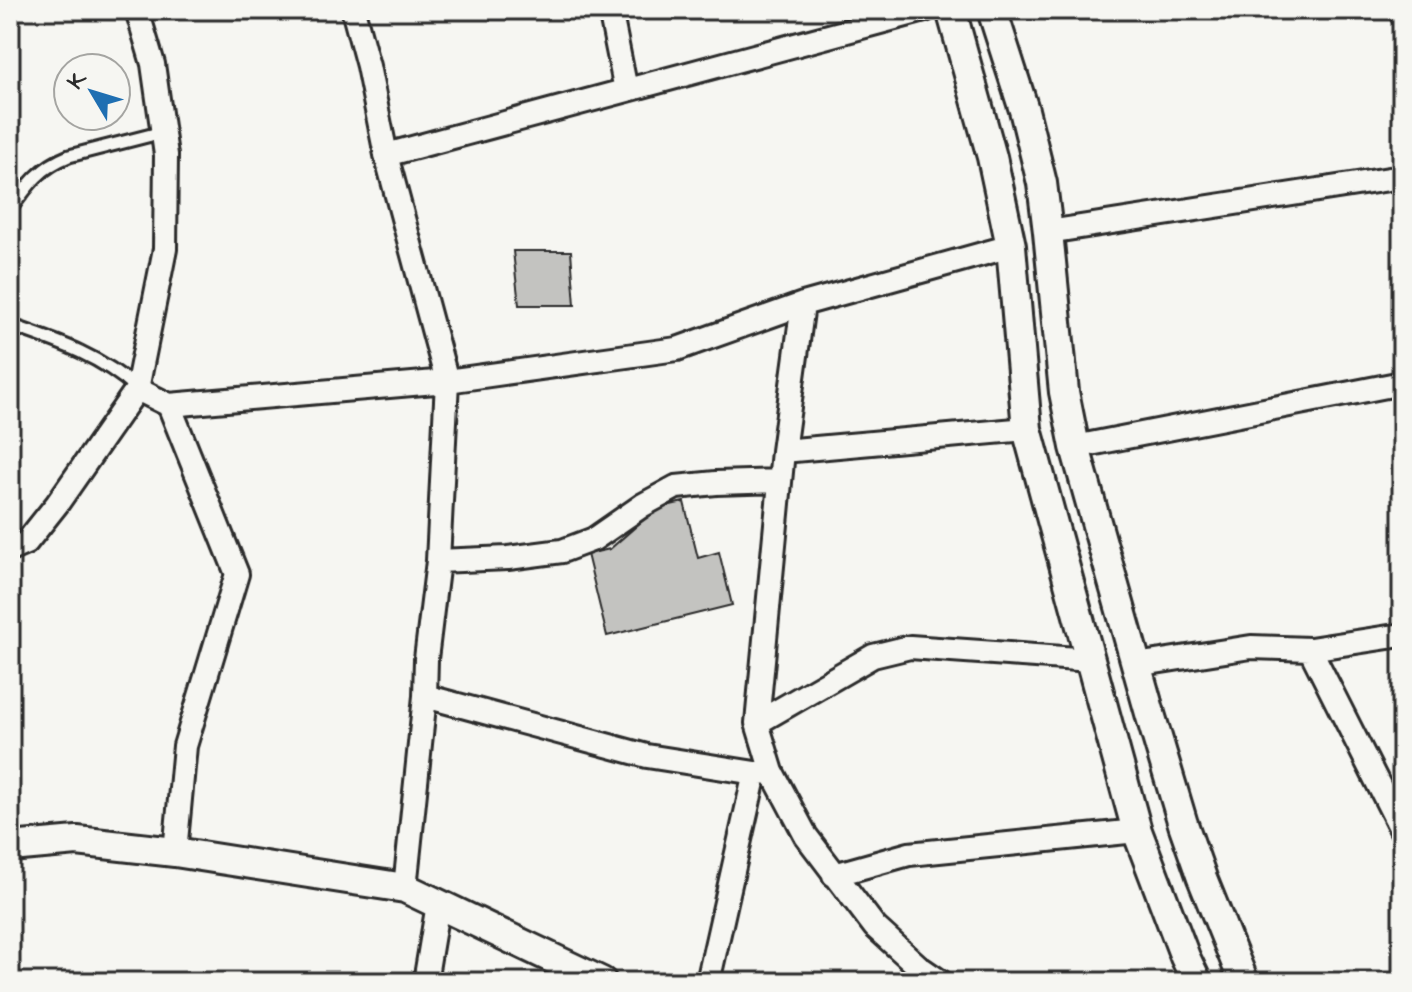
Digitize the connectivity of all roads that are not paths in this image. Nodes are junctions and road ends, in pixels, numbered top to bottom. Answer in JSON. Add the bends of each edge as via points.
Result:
{"nodes":[{"id":1,"x":137,"y":10,"type":"edge"},
{"id":2,"x":353,"y":10,"type":"edge"},
{"id":3,"x":610,"y":10,"type":"edge"},
{"id":4,"x":925,"y":10,"type":"edge"},
{"id":5,"x":951,"y":10,"type":"edge"},
{"id":6,"x":992,"y":10,"type":"edge"},
{"id":7,"x":626,"y":90,"type":"junction"},
{"id":8,"x":163,"y":132,"type":"junction"},
{"id":9,"x":386,"y":155,"type":"junction"},
{"id":10,"x":1402,"y":177,"type":"edge"},
{"id":11,"x":10,"y":210,"type":"edge"},
{"id":12,"x":1048,"y":232,"type":"junction"},
{"id":13,"x":1011,"y":246,"type":"junction"},
{"id":14,"x":803,"y":304,"type":"junction"},
{"id":15,"x":10,"y":325,"type":"edge"},
{"id":16,"x":447,"y":381,"type":"junction"},
{"id":17,"x":1402,"y":383,"type":"edge"},
{"id":18,"x":137,"y":389,"type":"junction"},
{"id":19,"x":169,"y":405,"type":"junction"},
{"id":20,"x":1027,"y":429,"type":"junction"},
{"id":21,"x":1075,"y":447,"type":"junction"},
{"id":22,"x":783,"y":451,"type":"junction"},
{"id":23,"x":780,"y":481,"type":"junction"},
{"id":24,"x":10,"y":550,"type":"edge"},
{"id":25,"x":438,"y":561,"type":"junction"},
{"id":26,"x":1402,"y":635,"type":"edge"},
{"id":27,"x":1310,"y":649,"type":"junction"},
{"id":28,"x":1091,"y":660,"type":"junction"},
{"id":29,"x":1136,"y":665,"type":"junction"},
{"id":30,"x":425,"y":696,"type":"junction"},
{"id":31,"x":757,"y":723,"type":"junction"},
{"id":32,"x":764,"y":773,"type":"junction"},
{"id":33,"x":1137,"y":831,"type":"junction"},
{"id":34,"x":1402,"y":831,"type":"edge"},
{"id":35,"x":10,"y":847,"type":"edge"},
{"id":36,"x":175,"y":852,"type":"junction"},
{"id":37,"x":834,"y":875,"type":"junction"},
{"id":38,"x":405,"y":888,"type":"junction"},
{"id":39,"x":438,"y":904,"type":"junction"},
{"id":40,"x":425,"y":982,"type":"edge"},
{"id":41,"x":602,"y":982,"type":"edge"},
{"id":42,"x":708,"y":982,"type":"edge"},
{"id":43,"x":941,"y":982,"type":"edge"},
{"id":44,"x":1197,"y":982,"type":"edge"},
{"id":45,"x":1244,"y":982,"type":"edge"}],
"edges":[{"from":1,"to":8,"type":"street","via":[[153,64]]},
{"from":2,"to":9,"type":"street"},
{"from":3,"to":7,"type":"street"},
{"from":4,"to":7,"type":"street"},
{"from":5,"to":13,"type":"street"},
{"from":6,"to":12,"type":"street","via":[[1034,148]]},
{"from":7,"to":9,"type":"street"},
{"from":8,"to":11,"type":"lane","via":[[55,162],[35,177]]},
{"from":8,"to":18,"type":"street","via":[[165,249]]},
{"from":9,"to":16,"type":"street"},
{"from":10,"to":12,"type":"street"},
{"from":12,"to":21,"type":"street","via":[[1064,392]]},
{"from":13,"to":14,"type":"street"},
{"from":13,"to":20,"type":"street"},
{"from":14,"to":16,"type":"street","via":[[677,349]]},
{"from":14,"to":22,"type":"street"},
{"from":15,"to":18,"type":"lane","via":[[97,360]]},
{"from":16,"to":19,"type":"street"},
{"from":16,"to":25,"type":"street"},
{"from":17,"to":21,"type":"street"},
{"from":18,"to":19,"type":"street"},
{"from":18,"to":24,"type":"street","via":[[57,504],[26,543]]},
{"from":19,"to":36,"type":"street","via":[[237,574],[185,746]]},
{"from":20,"to":22,"type":"street"},
{"from":20,"to":28,"type":"street"},
{"from":21,"to":29,"type":"street"},
{"from":22,"to":23,"type":"street"},
{"from":23,"to":25,"type":"street","via":[[676,487],[594,539],[562,551]]},
{"from":23,"to":31,"type":"street"},
{"from":25,"to":30,"type":"street"},
{"from":26,"to":27,"type":"street"},
{"from":27,"to":29,"type":"street","via":[[1251,647]]},
{"from":27,"to":34,"type":"street"},
{"from":28,"to":31,"type":"street","via":[[910,647],[873,656]]},
{"from":28,"to":33,"type":"street"},
{"from":29,"to":45,"type":"street","via":[[1183,824]]},
{"from":30,"to":32,"type":"street","via":[[647,756]]},
{"from":30,"to":38,"type":"street"},
{"from":31,"to":32,"type":"street"},
{"from":32,"to":37,"type":"street"},
{"from":32,"to":42,"type":"street"},
{"from":33,"to":37,"type":"street","via":[[909,854]]},
{"from":33,"to":44,"type":"street"},
{"from":35,"to":36,"type":"street","via":[[77,841]]},
{"from":36,"to":38,"type":"street"},
{"from":37,"to":43,"type":"street","via":[[875,927]]},
{"from":38,"to":39,"type":"street"},
{"from":39,"to":40,"type":"street"},
{"from":39,"to":41,"type":"street"}]}
